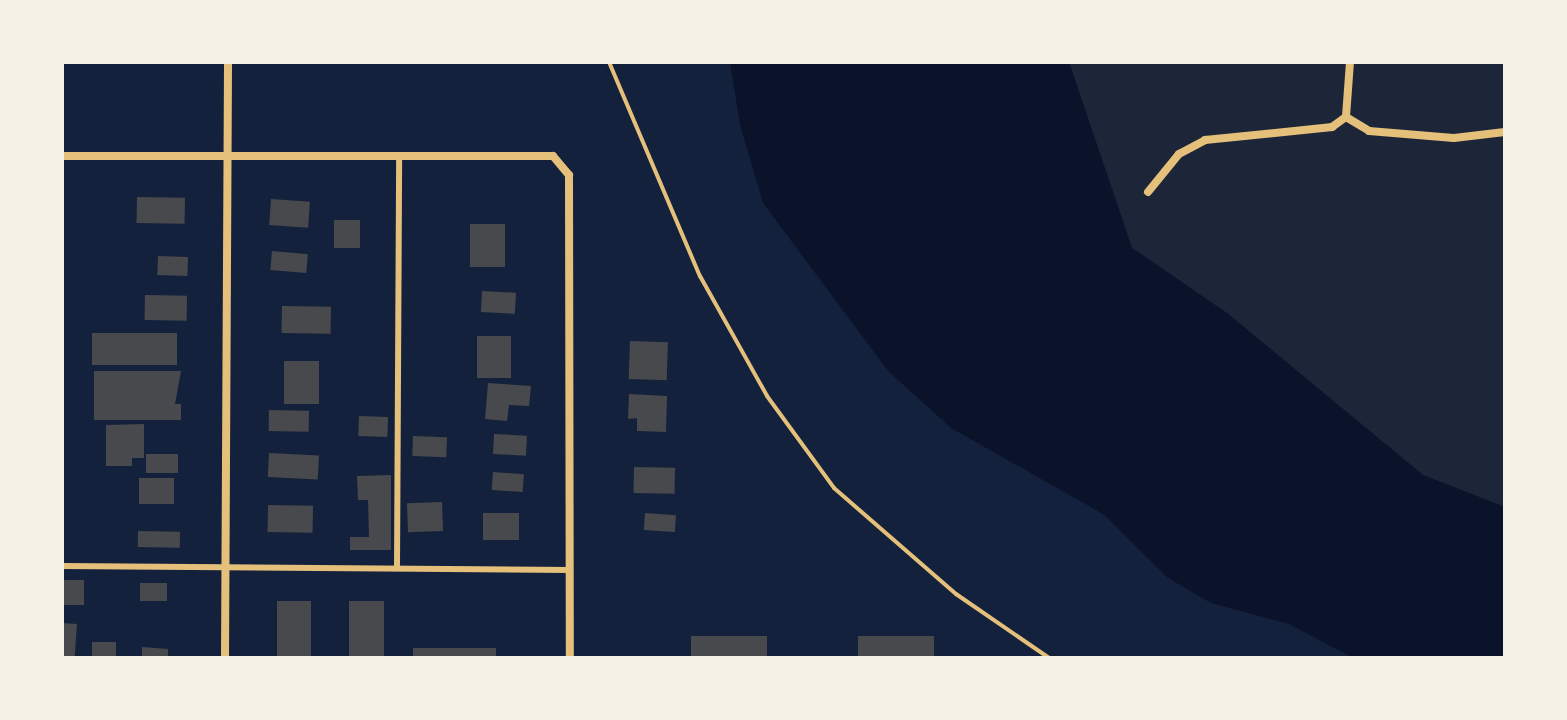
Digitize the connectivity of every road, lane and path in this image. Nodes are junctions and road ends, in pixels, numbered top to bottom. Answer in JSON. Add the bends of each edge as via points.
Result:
{"nodes":[{"id":1,"x":228,"y":62,"type":"edge"},
{"id":2,"x":609,"y":62,"type":"edge"},
{"id":3,"x":1350,"y":62,"type":"edge"},
{"id":4,"x":1346,"y":117,"type":"junction"},
{"id":5,"x":1505,"y":132,"type":"edge"},
{"id":6,"x":229,"y":153,"type":"junction"},
{"id":7,"x":399,"y":155,"type":"junction"},
{"id":8,"x":62,"y":156,"type":"edge"},
{"id":9,"x":1148,"y":192,"type":"dead end"},
{"id":10,"x":62,"y":566,"type":"edge"},
{"id":11,"x":226,"y":566,"type":"junction"},
{"id":12,"x":397,"y":568,"type":"junction"},
{"id":13,"x":570,"y":570,"type":"junction"},
{"id":14,"x":225,"y":658,"type":"edge"},
{"id":15,"x":570,"y":658,"type":"edge"},
{"id":16,"x":1049,"y":658,"type":"edge"}],
"edges":[{"from":1,"to":6,"type":"street"},
{"from":2,"to":16,"type":"path","via":[[700,276],[767,396],[834,488],[956,594]]},
{"from":3,"to":4,"type":"street"},
{"from":4,"to":5,"type":"street","via":[[1369,131],[1454,138]]},
{"from":4,"to":9,"type":"street","via":[[1332,127],[1205,140],[1179,154]]},
{"from":6,"to":7,"type":"street"},
{"from":6,"to":8,"type":"street"},
{"from":6,"to":11,"type":"street"},
{"from":7,"to":12,"type":"lane"},
{"from":7,"to":13,"type":"street","via":[[553,156],[569,175]]},
{"from":10,"to":11,"type":"lane"},
{"from":11,"to":12,"type":"lane"},
{"from":11,"to":14,"type":"street"},
{"from":12,"to":13,"type":"lane"},
{"from":13,"to":15,"type":"street"}]}
